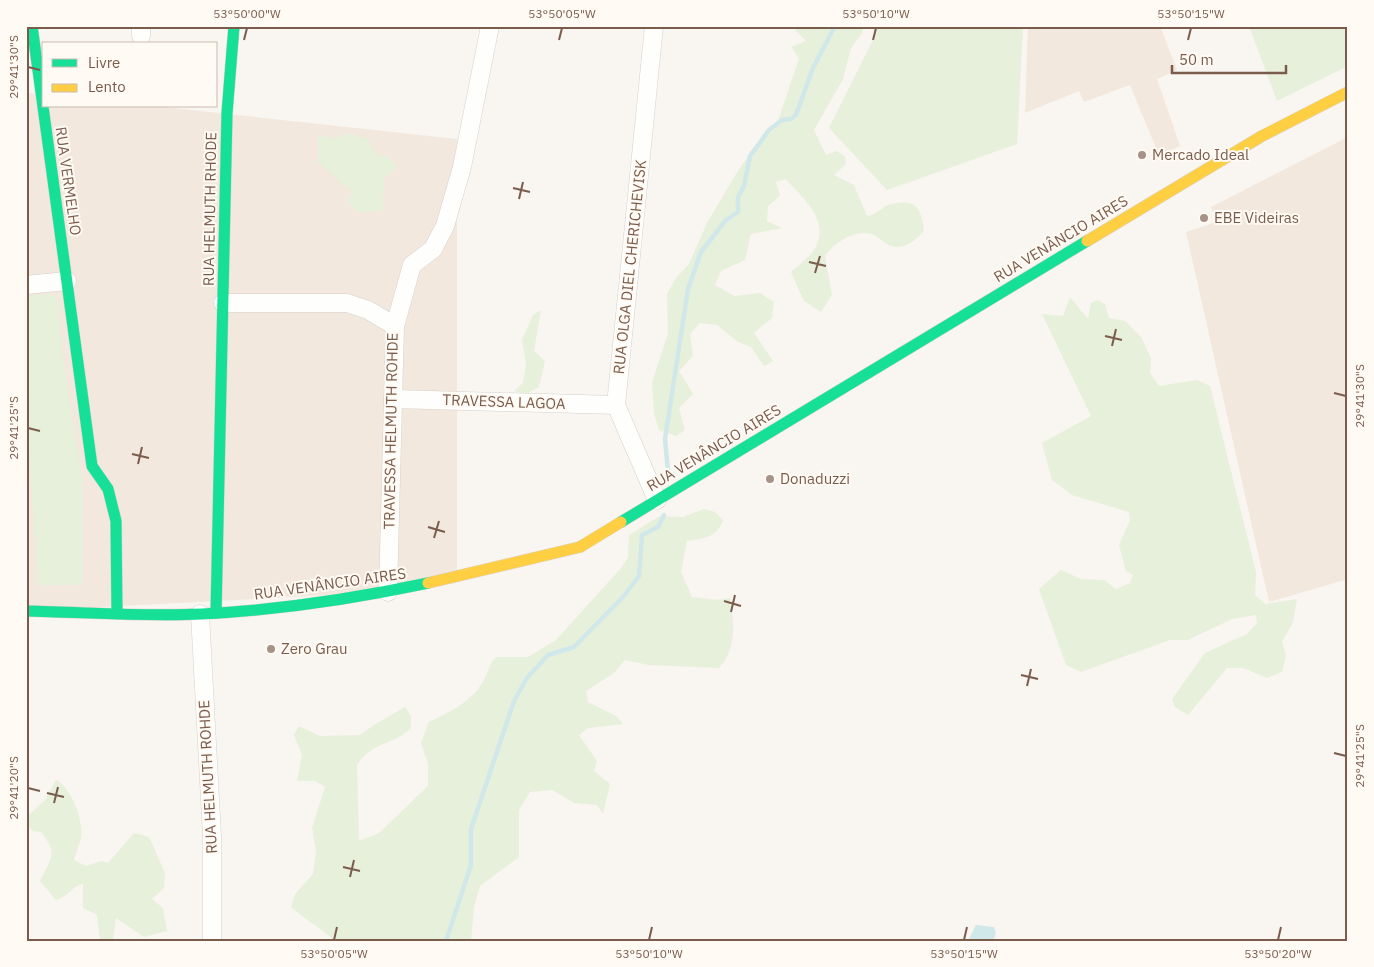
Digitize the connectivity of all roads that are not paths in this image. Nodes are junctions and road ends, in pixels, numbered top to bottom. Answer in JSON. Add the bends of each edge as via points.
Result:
{"nodes":[{"id":1,"x":32,"y":26,"type":"edge"},
{"id":2,"x":234,"y":26,"type":"edge"},
{"id":3,"x":490,"y":26,"type":"edge"},
{"id":4,"x":654,"y":26,"type":"edge"},
{"id":5,"x":1348,"y":92,"type":"edge"},
{"id":6,"x":42,"y":99,"type":"edge"},
{"id":7,"x":43,"y":108,"type":"edge"},
{"id":8,"x":67,"y":280,"type":"junction"},
{"id":9,"x":26,"y":285,"type":"edge"},
{"id":10,"x":223,"y":303,"type":"junction"},
{"id":11,"x":395,"y":326,"type":"junction"},
{"id":12,"x":393,"y":399,"type":"junction"},
{"id":13,"x":616,"y":405,"type":"junction"},
{"id":14,"x":657,"y":500,"type":"junction"},
{"id":15,"x":388,"y":592,"type":"junction"},
{"id":16,"x":26,"y":611,"type":"edge"},
{"id":17,"x":117,"y":612,"type":"junction"},
{"id":18,"x":208,"y":614,"type":"junction"},
{"id":19,"x":212,"y":941,"type":"edge"}],
"edges":[{"from":1,"to":6,"type":"street","name":"RUA VERMELHO"},
{"from":2,"to":10,"type":"street","name":"RUA HELMUTH RHODE","via":[[227,113]]},
{"from":3,"to":11,"type":"street","via":[[462,167],[446,226],[433,249],[412,265]]},
{"from":4,"to":13,"type":"street","name":"RUA OLGA DIEL CHERICHEVISK"},
{"from":5,"to":14,"type":"street","name":"RUA VENÂNCIO AIRES","via":[[1262,136]]},
{"from":7,"to":8,"type":"street","name":"RUA VERMELHO"},
{"from":8,"to":9,"type":"street"},
{"from":8,"to":17,"type":"street","name":"RUA VERMELHO","via":[[92,466],[108,489],[116,521]]},
{"from":10,"to":11,"type":"street","name":"TRAVESSA HELMUTH ROHDE","via":[[347,304],[368,310]]},
{"from":10,"to":18,"type":"street","name":"RUA HELMUTH ROHDE"},
{"from":11,"to":12,"type":"street","name":"TRAVESSA HELMUTH ROHDE"},
{"from":12,"to":13,"type":"street","name":"TRAVESSA LAGOA"},
{"from":12,"to":15,"type":"street","name":"TRAVESSA HELMUTH ROHDE"},
{"from":13,"to":14,"type":"street","name":"RUA OLGA DIEL CHERICHEVISK"},
{"from":14,"to":15,"type":"street","name":"RUA VENÂNCIO AIRES","via":[[580,547]]},
{"from":15,"to":18,"type":"street","name":"RUA VENÂNCIO AIRES"},
{"from":16,"to":17,"type":"street","name":"RUA VENÂNCIO AIRES"},
{"from":17,"to":18,"type":"street","name":"RUA VENÂNCIO AIRES"},
{"from":18,"to":19,"type":"street","name":"RUA HELMUTH ROHDE"}]}
